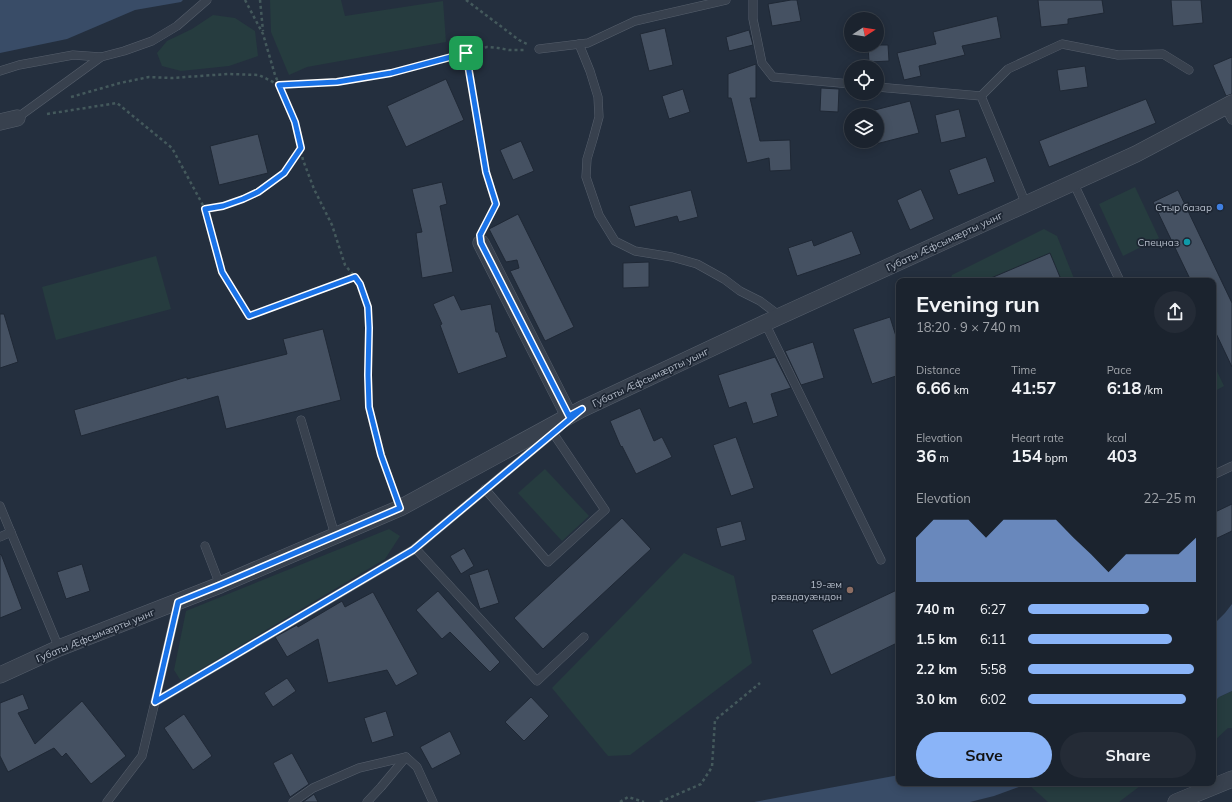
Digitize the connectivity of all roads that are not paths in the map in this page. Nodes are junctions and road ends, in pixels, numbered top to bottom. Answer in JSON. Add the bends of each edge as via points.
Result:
{"nodes":[{"id":1,"x":207,"y":0,"type":"edge"},
{"id":2,"x":726,"y":0,"type":"edge"},
{"id":3,"x":752,"y":0,"type":"edge"},
{"id":4,"x":579,"y":44,"type":"junction"},
{"id":5,"x":539,"y":49,"type":"road end"},
{"id":6,"x":100,"y":57,"type":"junction"},
{"id":7,"x":1189,"y":70,"type":"dead end"},
{"id":8,"x":0,"y":71,"type":"edge"},
{"id":9,"x":844,"y":83,"type":"edge"},
{"id":10,"x":884,"y":88,"type":"edge"},
{"id":11,"x":981,"y":96,"type":"junction"},
{"id":12,"x":1230,"y":110,"type":"edge"},
{"id":13,"x":17,"y":118,"type":"joint"},
{"id":14,"x":0,"y":122,"type":"edge"},
{"id":15,"x":1073,"y":182,"type":"junction"},
{"id":16,"x":1026,"y":204,"type":"junction"},
{"id":17,"x":481,"y":243,"type":"road end"},
{"id":18,"x":1119,"y":278,"type":"edge"},
{"id":19,"x":780,"y":316,"type":"junction"},
{"id":20,"x":765,"y":323,"type":"junction"},
{"id":21,"x":576,"y":412,"type":"junction"},
{"id":22,"x":301,"y":420,"type":"dead end"},
{"id":23,"x":553,"y":433,"type":"junction"},
{"id":24,"x":1232,"y":466,"type":"edge"},
{"id":25,"x":1216,"y":474,"type":"edge"},
{"id":26,"x":486,"y":489,"type":"junction"},
{"id":27,"x":0,"y":506,"type":"edge"},
{"id":28,"x":11,"y":532,"type":"junction"},
{"id":29,"x":335,"y":535,"type":"junction"},
{"id":30,"x":0,"y":537,"type":"edge"},
{"id":31,"x":205,"y":546,"type":"dead end"},
{"id":32,"x":416,"y":548,"type":"junction"},
{"id":33,"x":881,"y":560,"type":"dead end"},
{"id":34,"x":220,"y":585,"type":"junction"},
{"id":35,"x":178,"y":602,"type":"junction"},
{"id":36,"x":584,"y":637,"type":"dead end"},
{"id":37,"x":59,"y":648,"type":"junction"},
{"id":38,"x":0,"y":675,"type":"edge"},
{"id":39,"x":155,"y":702,"type":"junction"},
{"id":40,"x":406,"y":757,"type":"junction"},
{"id":41,"x":1232,"y":779,"type":"edge"},
{"id":42,"x":1215,"y":786,"type":"edge"},
{"id":43,"x":1216,"y":786,"type":"edge"},
{"id":44,"x":107,"y":802,"type":"edge"},
{"id":45,"x":293,"y":802,"type":"edge"},
{"id":46,"x":367,"y":802,"type":"edge"},
{"id":47,"x":433,"y":802,"type":"edge"},
{"id":48,"x":1176,"y":802,"type":"edge"}],
"edges":[{"from":1,"to":6,"type":"lane","via":[[177,26],[152,41]]},
{"from":2,"to":4,"type":"lane","via":[[635,21],[588,43]]},
{"from":3,"to":9,"type":"lane","via":[[762,63],[773,77]]},
{"from":4,"to":5,"type":"lane"},
{"from":4,"to":19,"type":"lane","via":[[598,97],[599,117],[587,159],[586,176],[599,215],[614,241],[635,252],[672,257],[697,264],[760,301]]},
{"from":6,"to":8,"type":"lane","via":[[73,55]]},
{"from":6,"to":13,"type":"lane"},
{"from":7,"to":11,"type":"lane","via":[[1163,54],[1118,55],[1062,44],[1008,69]]},
{"from":10,"to":11,"type":"lane"},
{"from":11,"to":16,"type":"lane"},
{"from":12,"to":15,"type":"street","name":"Губаты Æфсымæрты уынг"},
{"from":13,"to":14,"type":"street"},
{"from":15,"to":16,"type":"street","name":"Губаты Æфсымæрты уынг"},
{"from":15,"to":18,"type":"lane"},
{"from":16,"to":19,"type":"street","name":"Губаты Æфсымæрты уынг"},
{"from":17,"to":21,"type":"street"},
{"from":19,"to":20,"type":"street","name":"Губаты Æфсымæрты уынг"},
{"from":20,"to":21,"type":"street","name":"Губаты Æфсымæрты уынг"},
{"from":20,"to":33,"type":"lane"},
{"from":21,"to":23,"type":"lane"},
{"from":21,"to":29,"type":"street","name":"Губаты Æфсымæрты уынг","via":[[400,508]]},
{"from":22,"to":29,"type":"lane"},
{"from":23,"to":26,"type":"lane"},
{"from":23,"to":26,"type":"lane","via":[[605,510],[548,562]]},
{"from":24,"to":25,"type":"lane"},
{"from":26,"to":32,"type":"lane"},
{"from":27,"to":28,"type":"lane"},
{"from":28,"to":30,"type":"lane"},
{"from":28,"to":37,"type":"lane"},
{"from":29,"to":34,"type":"street","name":"Губаты Æфсымæрты уынг"},
{"from":31,"to":34,"type":"lane"},
{"from":32,"to":36,"type":"lane","via":[[537,681]]},
{"from":32,"to":39,"type":"lane"},
{"from":34,"to":35,"type":"street","name":"Губаты Æфсымæрты уынг"},
{"from":35,"to":37,"type":"street","name":"Губаты Æфсымæрты уынг"},
{"from":35,"to":39,"type":"lane"},
{"from":37,"to":38,"type":"street","name":"Губаты Æфсымæрты уынг"},
{"from":39,"to":44,"type":"lane","via":[[142,756]]},
{"from":40,"to":45,"type":"lane","via":[[360,768],[313,788]]},
{"from":40,"to":46,"type":"lane"},
{"from":40,"to":47,"type":"lane","via":[[417,768]]},
{"from":41,"to":43,"type":"street"},
{"from":42,"to":48,"type":"street"}]}
